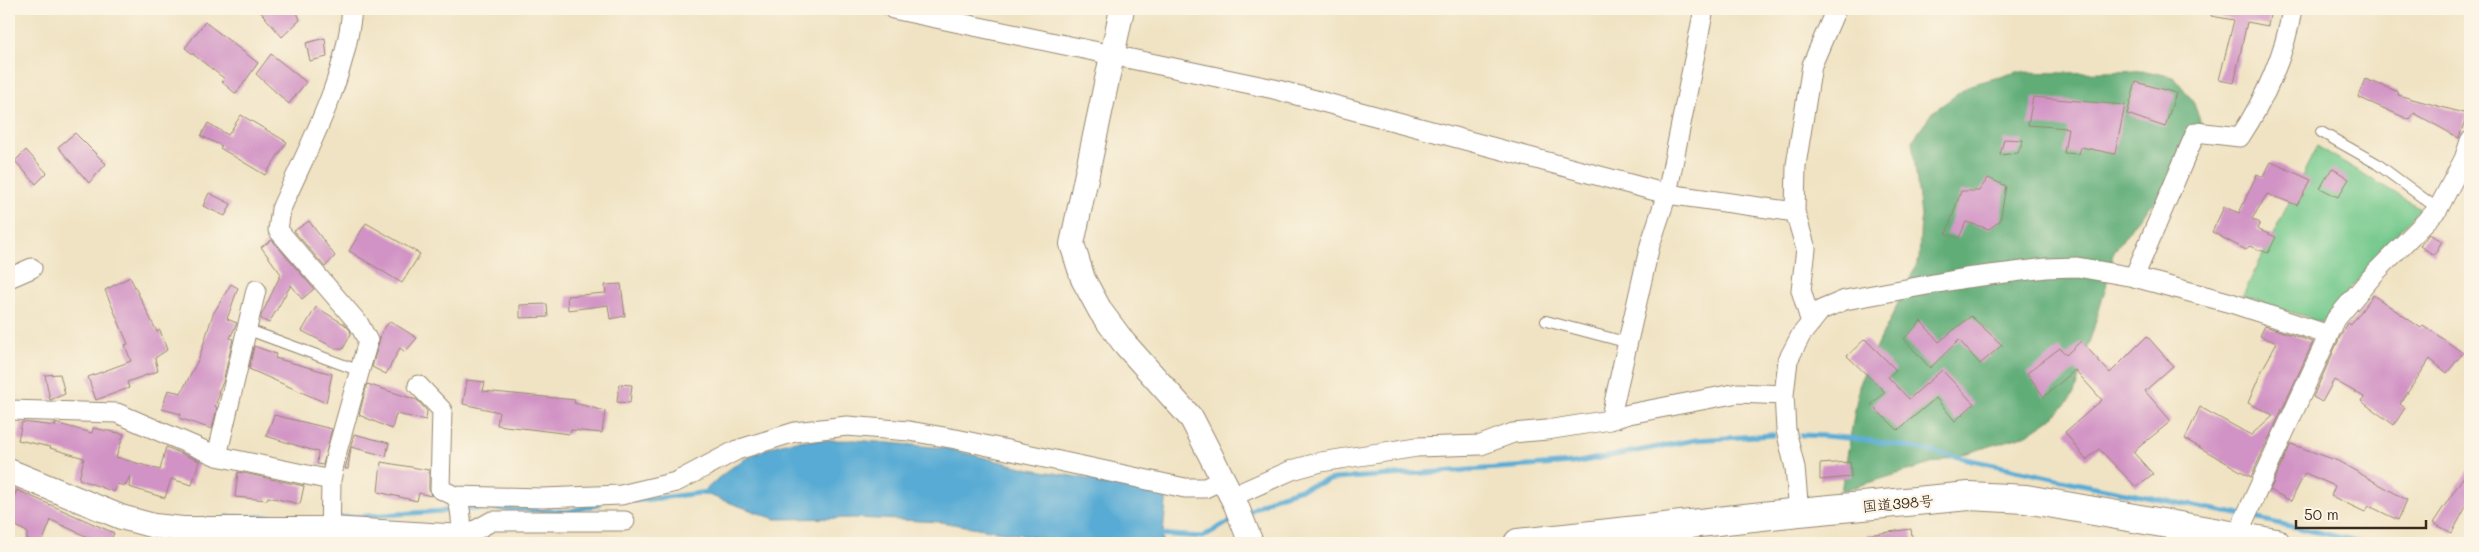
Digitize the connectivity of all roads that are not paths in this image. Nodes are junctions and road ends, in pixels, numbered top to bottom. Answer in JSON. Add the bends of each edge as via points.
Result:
{"nodes":[{"id":1,"x":352,"y":9,"type":"edge"},
{"id":2,"x":894,"y":9,"type":"edge"},
{"id":3,"x":1122,"y":9,"type":"edge"},
{"id":4,"x":1704,"y":9,"type":"edge"},
{"id":5,"x":1836,"y":9,"type":"edge"},
{"id":6,"x":2292,"y":9,"type":"edge"},
{"id":7,"x":1112,"y":55,"type":"junction"},
{"id":8,"x":2321,"y":132,"type":"dead end"},
{"id":9,"x":2470,"y":141,"type":"edge"},
{"id":10,"x":1668,"y":194,"type":"junction"},
{"id":11,"x":2438,"y":210,"type":"junction"},
{"id":12,"x":1795,"y":212,"type":"junction"},
{"id":13,"x":32,"y":268,"type":"dead end"},
{"id":14,"x":2134,"y":277,"type":"junction"},
{"id":15,"x":9,"y":278,"type":"edge"},
{"id":16,"x":256,"y":290,"type":"dead end"},
{"id":17,"x":1546,"y":321,"type":"dead end"},
{"id":18,"x":1811,"y":323,"type":"junction"},
{"id":19,"x":246,"y":329,"type":"junction"},
{"id":20,"x":2329,"y":335,"type":"junction"},
{"id":21,"x":1629,"y":343,"type":"junction"},
{"id":22,"x":360,"y":371,"type":"junction"},
{"id":23,"x":418,"y":385,"type":"dead end"},
{"id":24,"x":1784,"y":395,"type":"junction"},
{"id":25,"x":9,"y":410,"type":"edge"},
{"id":26,"x":1610,"y":420,"type":"junction"},
{"id":27,"x":217,"y":456,"type":"junction"},
{"id":28,"x":9,"y":471,"type":"edge"},
{"id":29,"x":331,"y":480,"type":"junction"},
{"id":30,"x":1230,"y":494,"type":"junction"},
{"id":31,"x":458,"y":499,"type":"junction"},
{"id":32,"x":1799,"y":512,"type":"junction"},
{"id":33,"x":625,"y":522,"type":"dead end"},
{"id":34,"x":2242,"y":528,"type":"junction"},
{"id":35,"x":330,"y":532,"type":"edge"},
{"id":36,"x":463,"y":535,"type":"edge"},
{"id":37,"x":1658,"y":536,"type":"edge"},
{"id":38,"x":1250,"y":540,"type":"edge"},
{"id":39,"x":1518,"y":543,"type":"edge"},
{"id":40,"x":2276,"y":543,"type":"edge"}],
"edges":[{"from":1,"to":22,"type":"street","via":[[340,73],[281,209],[278,230],[364,332],[368,340]]},
{"from":2,"to":7,"type":"street"},
{"from":3,"to":7,"type":"street"},
{"from":4,"to":10,"type":"street"},
{"from":5,"to":12,"type":"street","via":[[1812,65],[1796,165]]},
{"from":6,"to":14,"type":"street","via":[[2289,30],[2257,111],[2240,137],[2196,132]]},
{"from":7,"to":10,"type":"street","via":[[1274,89]]},
{"from":7,"to":30,"type":"street","via":[[1072,244],[1083,279],[1101,312],[1124,343],[1192,419]]},
{"from":8,"to":11,"type":"lane","via":[[2376,163]]},
{"from":9,"to":11,"type":"street"},
{"from":10,"to":12,"type":"street"},
{"from":10,"to":21,"type":"street","via":[[1650,244]]},
{"from":11,"to":20,"type":"street","via":[[2375,272],[2336,319]]},
{"from":12,"to":18,"type":"street","via":[[1806,249],[1801,290]]},
{"from":13,"to":15,"type":"street"},
{"from":14,"to":18,"type":"street","via":[[2077,267],[1966,278],[1845,300],[1822,310]]},
{"from":14,"to":20,"type":"street","via":[[2231,303]]},
{"from":16,"to":19,"type":"street"},
{"from":17,"to":21,"type":"lane"},
{"from":18,"to":24,"type":"street","via":[[1788,360]]},
{"from":19,"to":22,"type":"lane"},
{"from":19,"to":27,"type":"street"},
{"from":20,"to":34,"type":"street"},
{"from":21,"to":26,"type":"street"},
{"from":22,"to":29,"type":"street","via":[[344,421]]},
{"from":23,"to":31,"type":"street","via":[[442,410],[440,490]]},
{"from":24,"to":26,"type":"street","via":[[1738,393]]},
{"from":24,"to":32,"type":"street"},
{"from":25,"to":27,"type":"street","via":[[117,413]]},
{"from":26,"to":30,"type":"street","via":[[1513,433],[1480,445],[1417,447],[1321,462]]},
{"from":27,"to":29,"type":"street"},
{"from":28,"to":35,"type":"street","via":[[121,517],[154,526]]},
{"from":29,"to":35,"type":"street"},
{"from":30,"to":31,"type":"street","via":[[1205,488],[1185,488],[956,439],[848,426],[794,432],[737,450],[676,482],[621,495]]},
{"from":30,"to":38,"type":"street"},
{"from":31,"to":36,"type":"street"},
{"from":32,"to":34,"type":"highway","name":"国道398号","via":[[1969,496],[2026,499]]},
{"from":32,"to":37,"type":"highway","name":"国道398号"},
{"from":33,"to":36,"type":"street","via":[[492,521]]},
{"from":34,"to":40,"type":"highway","name":"国道398号"},
{"from":35,"to":36,"type":"street"},
{"from":37,"to":39,"type":"highway","name":"国道398号"}]}
